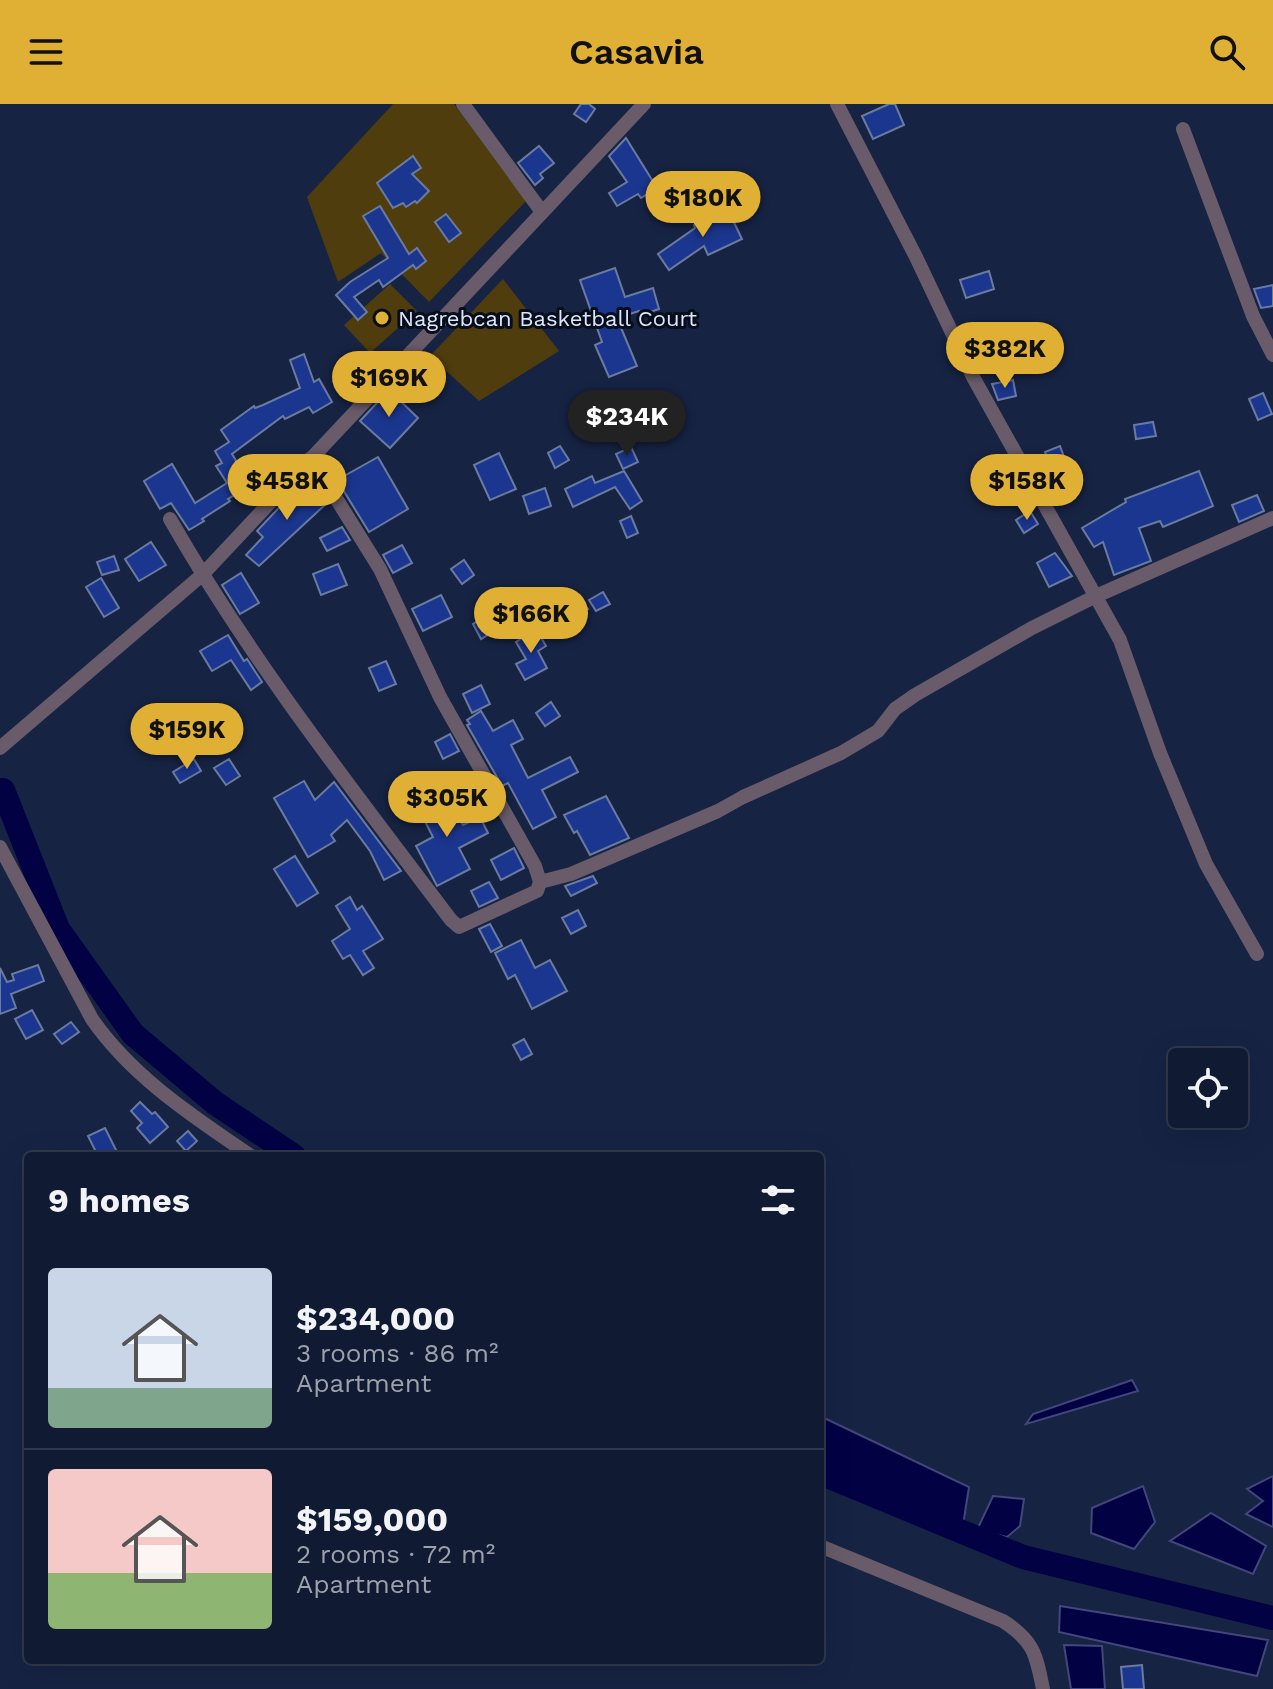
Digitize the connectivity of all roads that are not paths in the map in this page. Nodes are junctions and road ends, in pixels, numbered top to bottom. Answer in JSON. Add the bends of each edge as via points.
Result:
{"nodes":[{"id":1,"x":463,"y":104,"type":"edge"},
{"id":2,"x":644,"y":104,"type":"edge"},
{"id":3,"x":837,"y":104,"type":"edge"},
{"id":4,"x":1183,"y":129,"type":"dead end"},
{"id":5,"x":542,"y":212,"type":"junction"},
{"id":6,"x":1273,"y":355,"type":"edge"},
{"id":7,"x":311,"y":458,"type":"junction"},
{"id":8,"x":1273,"y":518,"type":"edge"},
{"id":9,"x":170,"y":519,"type":"dead end"},
{"id":10,"x":202,"y":575,"type":"junction"},
{"id":11,"x":1096,"y":596,"type":"junction"},
{"id":12,"x":0,"y":748,"type":"edge"},
{"id":13,"x":0,"y":847,"type":"edge"},
{"id":14,"x":540,"y":882,"type":"junction"},
{"id":15,"x":1257,"y":954,"type":"dead end"},
{"id":16,"x":246,"y":1152,"type":"edge"},
{"id":17,"x":824,"y":1548,"type":"edge"},
{"id":18,"x":1043,"y":1689,"type":"edge"}],
"edges":[{"from":1,"to":5,"type":"street"},
{"from":2,"to":5,"type":"street"},
{"from":3,"to":11,"type":"street","via":[[973,377]]},
{"from":4,"to":6,"type":"street","via":[[1253,316]]},
{"from":5,"to":7,"type":"street"},
{"from":7,"to":10,"type":"street"},
{"from":7,"to":14,"type":"street","via":[[380,569],[440,697]]},
{"from":8,"to":11,"type":"street"},
{"from":9,"to":10,"type":"street"},
{"from":10,"to":12,"type":"street"},
{"from":10,"to":14,"type":"street","via":[[456,926],[537,891]]},
{"from":11,"to":14,"type":"street","via":[[915,695],[878,731],[841,753],[571,874]]},
{"from":11,"to":15,"type":"street","via":[[1120,640],[1206,864]]},
{"from":13,"to":16,"type":"street","via":[[108,1043],[147,1080]]},
{"from":17,"to":18,"type":"street","via":[[1003,1621],[1029,1640]]}]}
